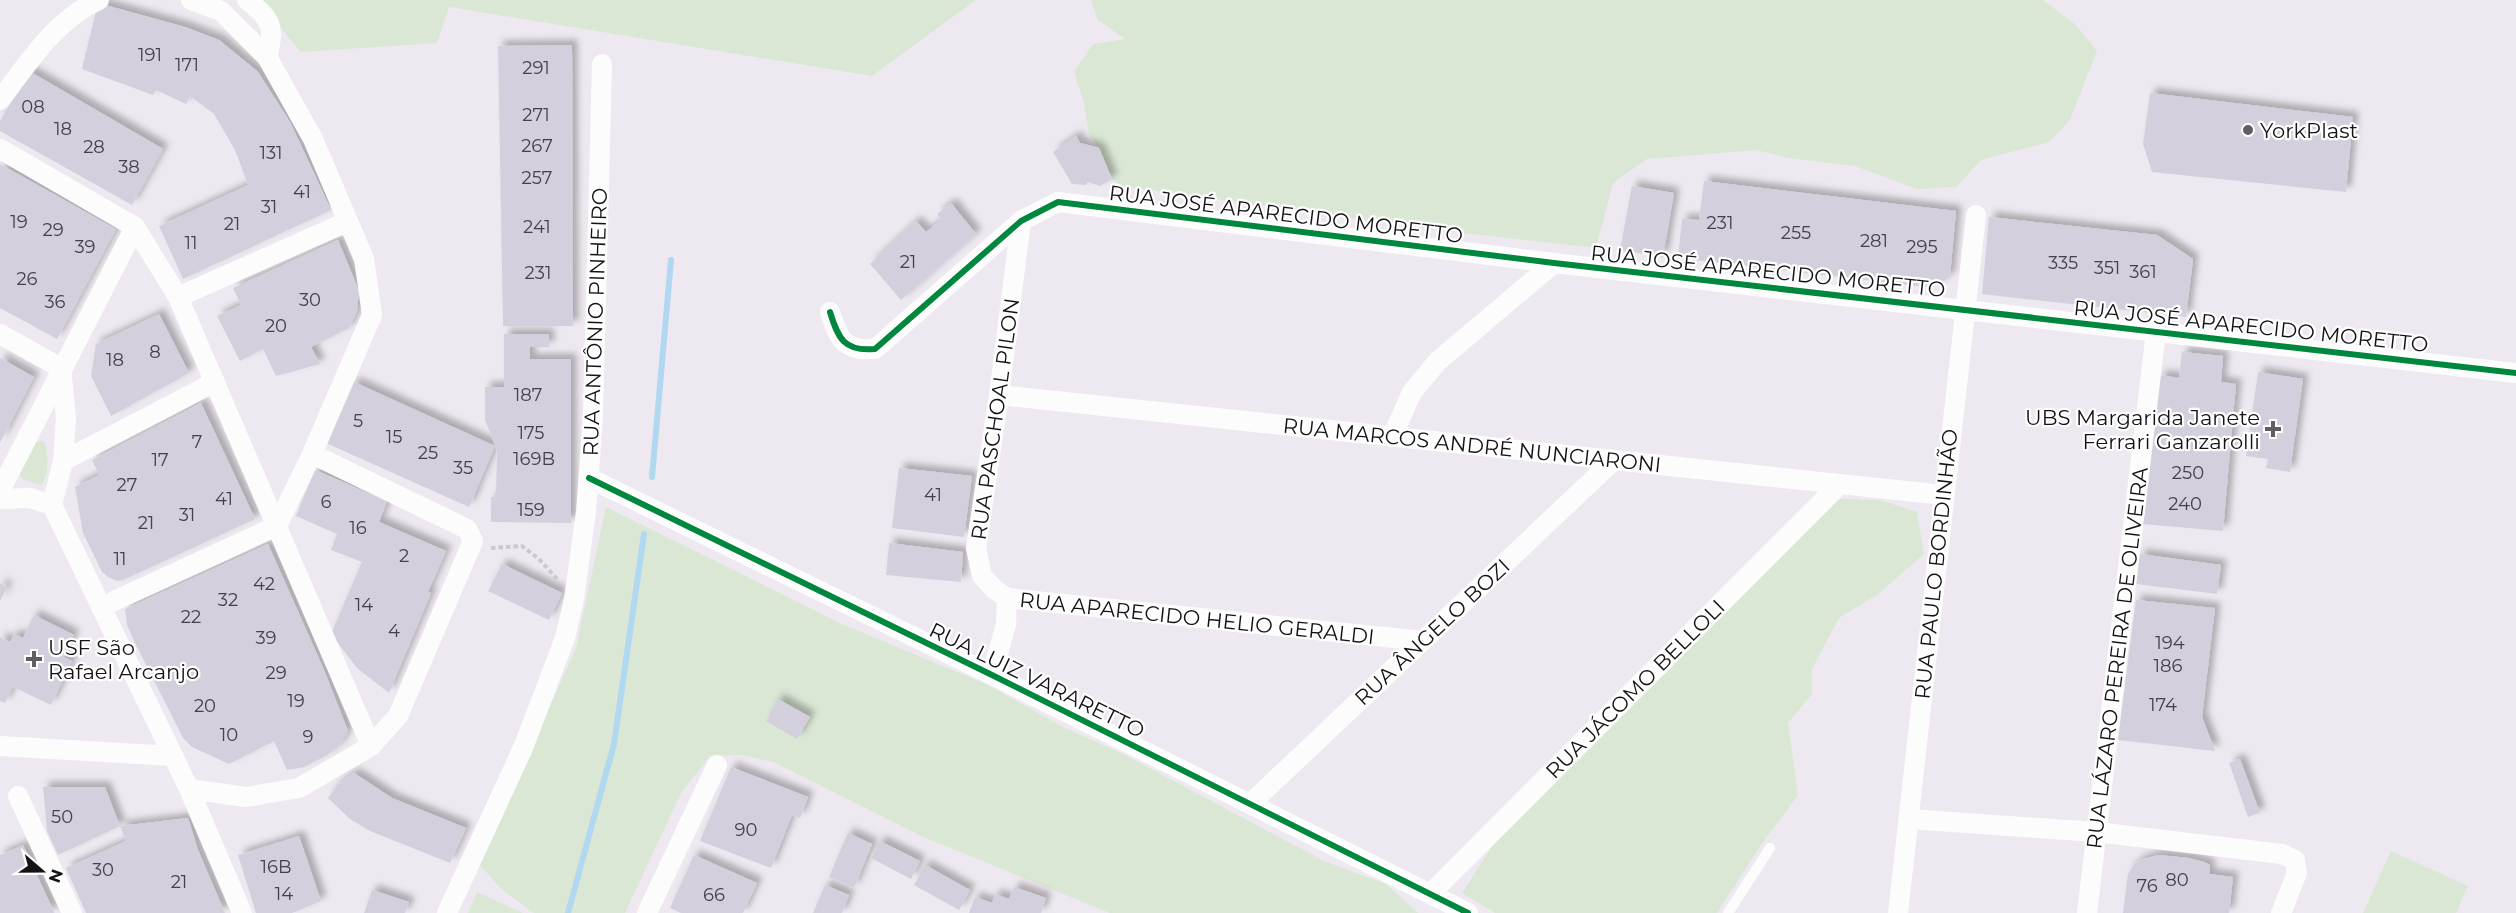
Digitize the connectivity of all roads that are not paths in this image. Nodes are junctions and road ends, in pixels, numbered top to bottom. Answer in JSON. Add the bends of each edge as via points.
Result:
{"nodes":[{"id":1,"x":99,"y":0,"type":"edge"},
{"id":2,"x":191,"y":0,"type":"edge"},
{"id":3,"x":247,"y":0,"type":"edge"},
{"id":4,"x":267,"y":57,"type":"junction"},
{"id":5,"x":602,"y":64,"type":"dead end"},
{"id":6,"x":0,"y":100,"type":"edge"},
{"id":7,"x":0,"y":149,"type":"edge"},
{"id":8,"x":1976,"y":215,"type":"dead end"},
{"id":9,"x":1021,"y":220,"type":"junction"},
{"id":10,"x":347,"y":222,"type":"junction"},
{"id":11,"x":135,"y":227,"type":"junction"},
{"id":12,"x":1554,"y":263,"type":"junction"},
{"id":13,"x":178,"y":297,"type":"junction"},
{"id":14,"x":1964,"y":310,"type":"junction"},
{"id":15,"x":830,"y":312,"type":"dead end"},
{"id":16,"x":2156,"y":332,"type":"junction"},
{"id":17,"x":0,"y":334,"type":"edge"},
{"id":18,"x":61,"y":368,"type":"junction"},
{"id":19,"x":2516,"y":373,"type":"edge"},
{"id":20,"x":215,"y":382,"type":"junction"},
{"id":21,"x":999,"y":395,"type":"junction"},
{"id":22,"x":1392,"y":436,"type":"junction"},
{"id":23,"x":312,"y":454,"type":"junction"},
{"id":24,"x":1614,"y":460,"type":"junction"},
{"id":25,"x":63,"y":461,"type":"junction"},
{"id":26,"x":589,"y":478,"type":"junction"},
{"id":27,"x":1840,"y":484,"type":"junction"},
{"id":28,"x":0,"y":491,"type":"edge"},
{"id":29,"x":1944,"y":495,"type":"junction"},
{"id":30,"x":0,"y":499,"type":"edge"},
{"id":31,"x":52,"y":505,"type":"junction"},
{"id":32,"x":277,"y":526,"type":"junction"},
{"id":33,"x":1007,"y":598,"type":"junction"},
{"id":34,"x":101,"y":607,"type":"junction"},
{"id":35,"x":1423,"y":641,"type":"junction"},
{"id":36,"x":992,"y":675,"type":"junction"},
{"id":37,"x":0,"y":746,"type":"edge"},
{"id":38,"x":371,"y":746,"type":"junction"},
{"id":39,"x":173,"y":756,"type":"junction"},
{"id":40,"x":717,"y":765,"type":"dead end"},
{"id":41,"x":189,"y":789,"type":"junction"},
{"id":42,"x":18,"y":796,"type":"dead end"},
{"id":43,"x":1250,"y":804,"type":"junction"},
{"id":44,"x":1909,"y":819,"type":"junction"},
{"id":45,"x":2096,"y":832,"type":"junction"},
{"id":46,"x":1770,"y":848,"type":"dead end"},
{"id":47,"x":1430,"y":894,"type":"junction"},
{"id":48,"x":240,"y":911,"type":"edge"},
{"id":49,"x":72,"y":913,"type":"edge"},
{"id":50,"x":447,"y":913,"type":"edge"},
{"id":51,"x":647,"y":913,"type":"edge"},
{"id":52,"x":1468,"y":913,"type":"edge"},
{"id":53,"x":1728,"y":913,"type":"edge"},
{"id":54,"x":1898,"y":913,"type":"edge"},
{"id":55,"x":2087,"y":913,"type":"edge"},
{"id":56,"x":2281,"y":913,"type":"edge"}],
"edges":[{"from":1,"to":6,"type":"street","via":[[80,9],[44,43]]},
{"from":2,"to":4,"type":"street","via":[[221,11]]},
{"from":3,"to":4,"type":"street","via":[[265,14],[273,37]]},
{"from":4,"to":10,"type":"street","via":[[313,140]]},
{"from":5,"to":26,"type":"street","name":"RUA ANTÔNIO PINHEIRO"},
{"from":7,"to":11,"type":"street"},
{"from":8,"to":14,"type":"street","name":"RUA PAULO BORDINHÃO"},
{"from":9,"to":12,"type":"street","name":"RUA JOSÉ APARECIDO MORETTO","via":[[1058,202]]},
{"from":9,"to":15,"type":"street","name":"RUA JOSÉ APARECIDO MORETTO","via":[[874,350],[859,351],[846,345]]},
{"from":9,"to":21,"type":"street","name":"RUA PASCHOAL PILON"},
{"from":10,"to":13,"type":"street"},
{"from":10,"to":23,"type":"street","via":[[364,259],[372,315]]},
{"from":11,"to":13,"type":"street"},
{"from":11,"to":18,"type":"street"},
{"from":12,"to":14,"type":"street","name":"RUA JOSÉ APARECIDO MORETTO"},
{"from":12,"to":22,"type":"street","via":[[1438,361],[1412,392]]},
{"from":13,"to":20,"type":"street"},
{"from":14,"to":16,"type":"street","name":"RUA JOSÉ APARECIDO MORETTO"},
{"from":14,"to":29,"type":"street","name":"RUA PAULO BORDINHÃO"},
{"from":16,"to":19,"type":"street","name":"RUA JOSÉ APARECIDO MORETTO"},
{"from":16,"to":45,"type":"street","name":"RUA LÁZARO PEREIRA DE OLIVEIRA"},
{"from":17,"to":18,"type":"street"},
{"from":18,"to":25,"type":"street","via":[[66,417]]},
{"from":18,"to":28,"type":"street"},
{"from":20,"to":25,"type":"street"},
{"from":20,"to":32,"type":"street"},
{"from":21,"to":22,"type":"street","name":"RUA MARCOS ANDRÉ NUNCIARONI"},
{"from":21,"to":33,"type":"street","name":"RUA PASCHOAL PILON","via":[[976,548],[982,576]]},
{"from":22,"to":24,"type":"street","name":"RUA MARCOS ANDRÉ NUNCIARONI"},
{"from":23,"to":32,"type":"street"},
{"from":23,"to":38,"type":"street","via":[[467,529],[471,545],[398,716]]},
{"from":24,"to":27,"type":"street","name":"RUA MARCOS ANDRÉ NUNCIARONI"},
{"from":24,"to":35,"type":"street","name":"RUA ÂNGELO BOZI"},
{"from":25,"to":31,"type":"street"},
{"from":26,"to":36,"type":"street","name":"RUA LUIZ VARARETTO"},
{"from":26,"to":50,"type":"street","name":"RUA ANTÔNIO PINHEIRO","via":[[574,599],[565,638],[523,748]]},
{"from":27,"to":29,"type":"street","name":"RUA MARCOS ANDRÉ NUNCIARONI"},
{"from":27,"to":47,"type":"street","name":"RUA JÁCOMO BELLOLI"},
{"from":29,"to":44,"type":"street","name":"RUA PAULO BORDINHÃO"},
{"from":30,"to":31,"type":"street","via":[[30,498]]},
{"from":31,"to":34,"type":"street"},
{"from":32,"to":34,"type":"street"},
{"from":32,"to":38,"type":"street"},
{"from":33,"to":35,"type":"street","name":"RUA APARECIDO HELIO GERALDI"},
{"from":33,"to":36,"type":"street","via":[[1006,624]]},
{"from":34,"to":39,"type":"street"},
{"from":35,"to":43,"type":"street","name":"RUA ÂNGELO BOZI"},
{"from":36,"to":43,"type":"street","name":"RUA LUIZ VARARETTO"},
{"from":37,"to":39,"type":"street"},
{"from":38,"to":41,"type":"street","via":[[299,788],[246,797]]},
{"from":39,"to":41,"type":"street"},
{"from":40,"to":51,"type":"street"},
{"from":41,"to":48,"type":"street"},
{"from":42,"to":49,"type":"street"},
{"from":43,"to":47,"type":"street","name":"RUA LUIZ VARARETTO"},
{"from":44,"to":45,"type":"street"},
{"from":44,"to":54,"type":"street","name":"RUA PAULO BORDINHÃO"},
{"from":45,"to":55,"type":"street","name":"RUA LÁZARO PEREIRA DE OLIVEIRA"},
{"from":45,"to":56,"type":"street","via":[[2282,854],[2295,860],[2297,873]]},
{"from":46,"to":53,"type":"lane"},
{"from":47,"to":52,"type":"street","name":"RUA LUIZ VARARETTO"}]}
